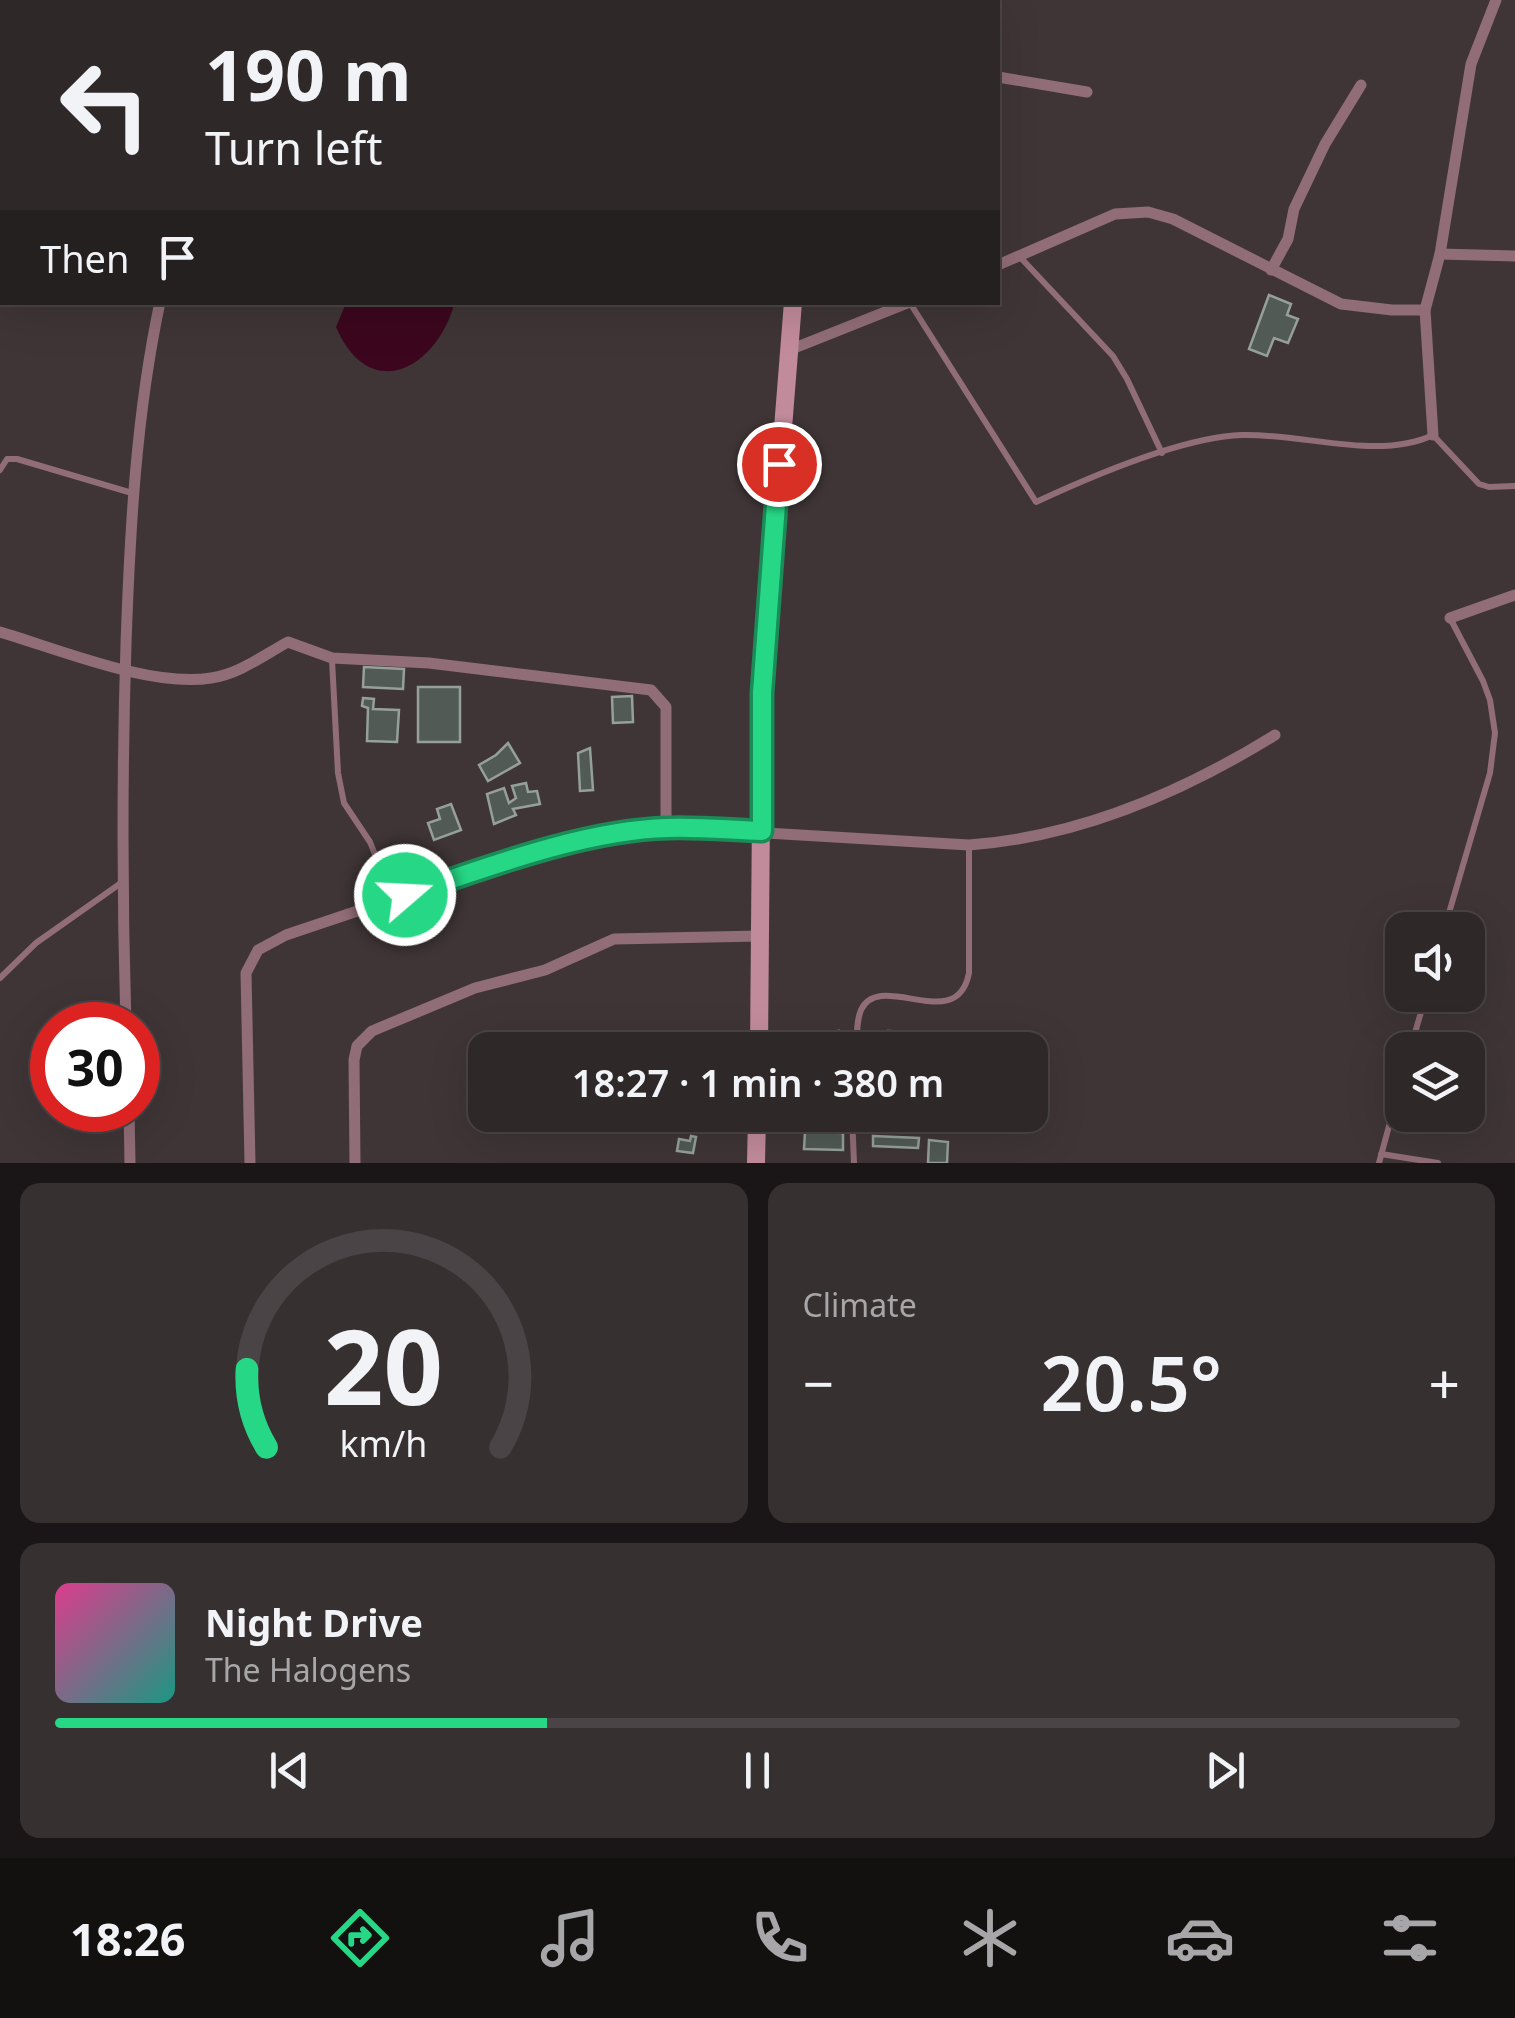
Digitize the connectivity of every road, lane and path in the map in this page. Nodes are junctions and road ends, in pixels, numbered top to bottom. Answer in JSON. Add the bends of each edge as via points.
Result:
{"nodes":[{"id":1,"x":1496,"y":0,"type":"edge"},
{"id":2,"x":1000,"y":77,"type":"edge"},
{"id":3,"x":1360,"y":85,"type":"dead end"},
{"id":4,"x":1087,"y":92,"type":"dead end"},
{"id":5,"x":1440,"y":254,"type":"junction"},
{"id":6,"x":1018,"y":255,"type":"junction"},
{"id":7,"x":1515,"y":256,"type":"edge"},
{"id":8,"x":1000,"y":263,"type":"edge"},
{"id":9,"x":1271,"y":270,"type":"junction"},
{"id":10,"x":793,"y":305,"type":"edge"},
{"id":11,"x":905,"y":305,"type":"edge"},
{"id":12,"x":911,"y":305,"type":"edge"},
{"id":13,"x":159,"y":308,"type":"edge"},
{"id":14,"x":1426,"y":310,"type":"junction"},
{"id":15,"x":788,"y":352,"type":"junction"},
{"id":16,"x":1434,"y":435,"type":"junction"},
{"id":17,"x":1162,"y":454,"type":"junction"},
{"id":18,"x":0,"y":470,"type":"edge"},
{"id":19,"x":1515,"y":486,"type":"edge"},
{"id":20,"x":134,"y":493,"type":"junction"},
{"id":21,"x":1515,"y":595,"type":"edge"},
{"id":22,"x":1450,"y":618,"type":"joint"},
{"id":23,"x":0,"y":632,"type":"edge"},
{"id":24,"x":332,"y":658,"type":"junction"},
{"id":25,"x":126,"y":670,"type":"junction"},
{"id":26,"x":1275,"y":736,"type":"dead end"},
{"id":27,"x":666,"y":828,"type":"junction"},
{"id":28,"x":762,"y":831,"type":"junction"},
{"id":29,"x":969,"y":845,"type":"junction"},
{"id":30,"x":121,"y":883,"type":"junction"},
{"id":31,"x":393,"y":899,"type":"junction"},
{"id":32,"x":1449,"y":912,"type":"edge"},
{"id":33,"x":760,"y":936,"type":"junction"},
{"id":34,"x":0,"y":978,"type":"edge"},
{"id":35,"x":125,"y":1002,"type":"edge"},
{"id":36,"x":759,"y":1032,"type":"edge"},
{"id":37,"x":859,"y":1032,"type":"edge"},
{"id":38,"x":129,"y":1132,"type":"edge"},
{"id":39,"x":757,"y":1132,"type":"edge"},
{"id":40,"x":853,"y":1132,"type":"edge"},
{"id":41,"x":1388,"y":1132,"type":"edge"},
{"id":42,"x":1382,"y":1154,"type":"junction"},
{"id":43,"x":130,"y":1163,"type":"edge"},
{"id":44,"x":250,"y":1163,"type":"edge"},
{"id":45,"x":354,"y":1163,"type":"edge"},
{"id":46,"x":756,"y":1163,"type":"edge"},
{"id":47,"x":854,"y":1163,"type":"edge"},
{"id":48,"x":1379,"y":1163,"type":"edge"},
{"id":49,"x":1438,"y":1163,"type":"edge"}],
"edges":[{"from":1,"to":5,"type":"street","via":[[1471,64]]},
{"from":2,"to":4,"type":"street"},
{"from":3,"to":9,"type":"street","via":[[1325,144]]},
{"from":5,"to":7,"type":"street"},
{"from":5,"to":14,"type":"street"},
{"from":6,"to":8,"type":"street"},
{"from":6,"to":9,"type":"street","via":[[1115,214],[1148,212]]},
{"from":6,"to":17,"type":"lane","via":[[1113,356]]},
{"from":9,"to":14,"type":"street","via":[[1341,304]]},
{"from":10,"to":15,"type":"main road"},
{"from":11,"to":15,"type":"street"},
{"from":12,"to":17,"type":"lane","via":[[1036,502]]},
{"from":13,"to":20,"type":"street"},
{"from":14,"to":16,"type":"street"},
{"from":15,"to":28,"type":"main road","via":[[762,693]]},
{"from":16,"to":17,"type":"lane","via":[[1378,446],[1240,435]]},
{"from":16,"to":19,"type":"lane","via":[[1479,484]]},
{"from":18,"to":20,"type":"lane","via":[[7,459],[16,459]]},
{"from":20,"to":25,"type":"street"},
{"from":21,"to":22,"type":"street"},
{"from":22,"to":32,"type":"lane","via":[[1483,681],[1495,732],[1490,772]]},
{"from":23,"to":25,"type":"street"},
{"from":24,"to":25,"type":"street","via":[[288,642],[212,678]]},
{"from":24,"to":27,"type":"street","via":[[651,690],[666,707]]},
{"from":24,"to":31,"type":"lane","via":[[344,803],[370,842]]},
{"from":25,"to":30,"type":"street"},
{"from":26,"to":29,"type":"street","via":[[1157,798],[1062,829]]},
{"from":27,"to":28,"type":"street"},
{"from":27,"to":31,"type":"street","via":[[509,860]]},
{"from":28,"to":29,"type":"street"},
{"from":28,"to":33,"type":"main road"},
{"from":29,"to":37,"type":"lane","via":[[964,990],[946,1002],[870,999]]},
{"from":30,"to":34,"type":"lane","via":[[36,942]]},
{"from":30,"to":35,"type":"street"},
{"from":31,"to":44,"type":"street","via":[[286,935],[250,961],[244,996]]},
{"from":33,"to":36,"type":"main road"},
{"from":33,"to":45,"type":"street","via":[[614,940],[372,1031],[354,1060]]},
{"from":38,"to":43,"type":"street"},
{"from":39,"to":46,"type":"main road"},
{"from":40,"to":47,"type":"lane"},
{"from":41,"to":42,"type":"lane"},
{"from":42,"to":48,"type":"lane"},
{"from":42,"to":49,"type":"lane"}]}
